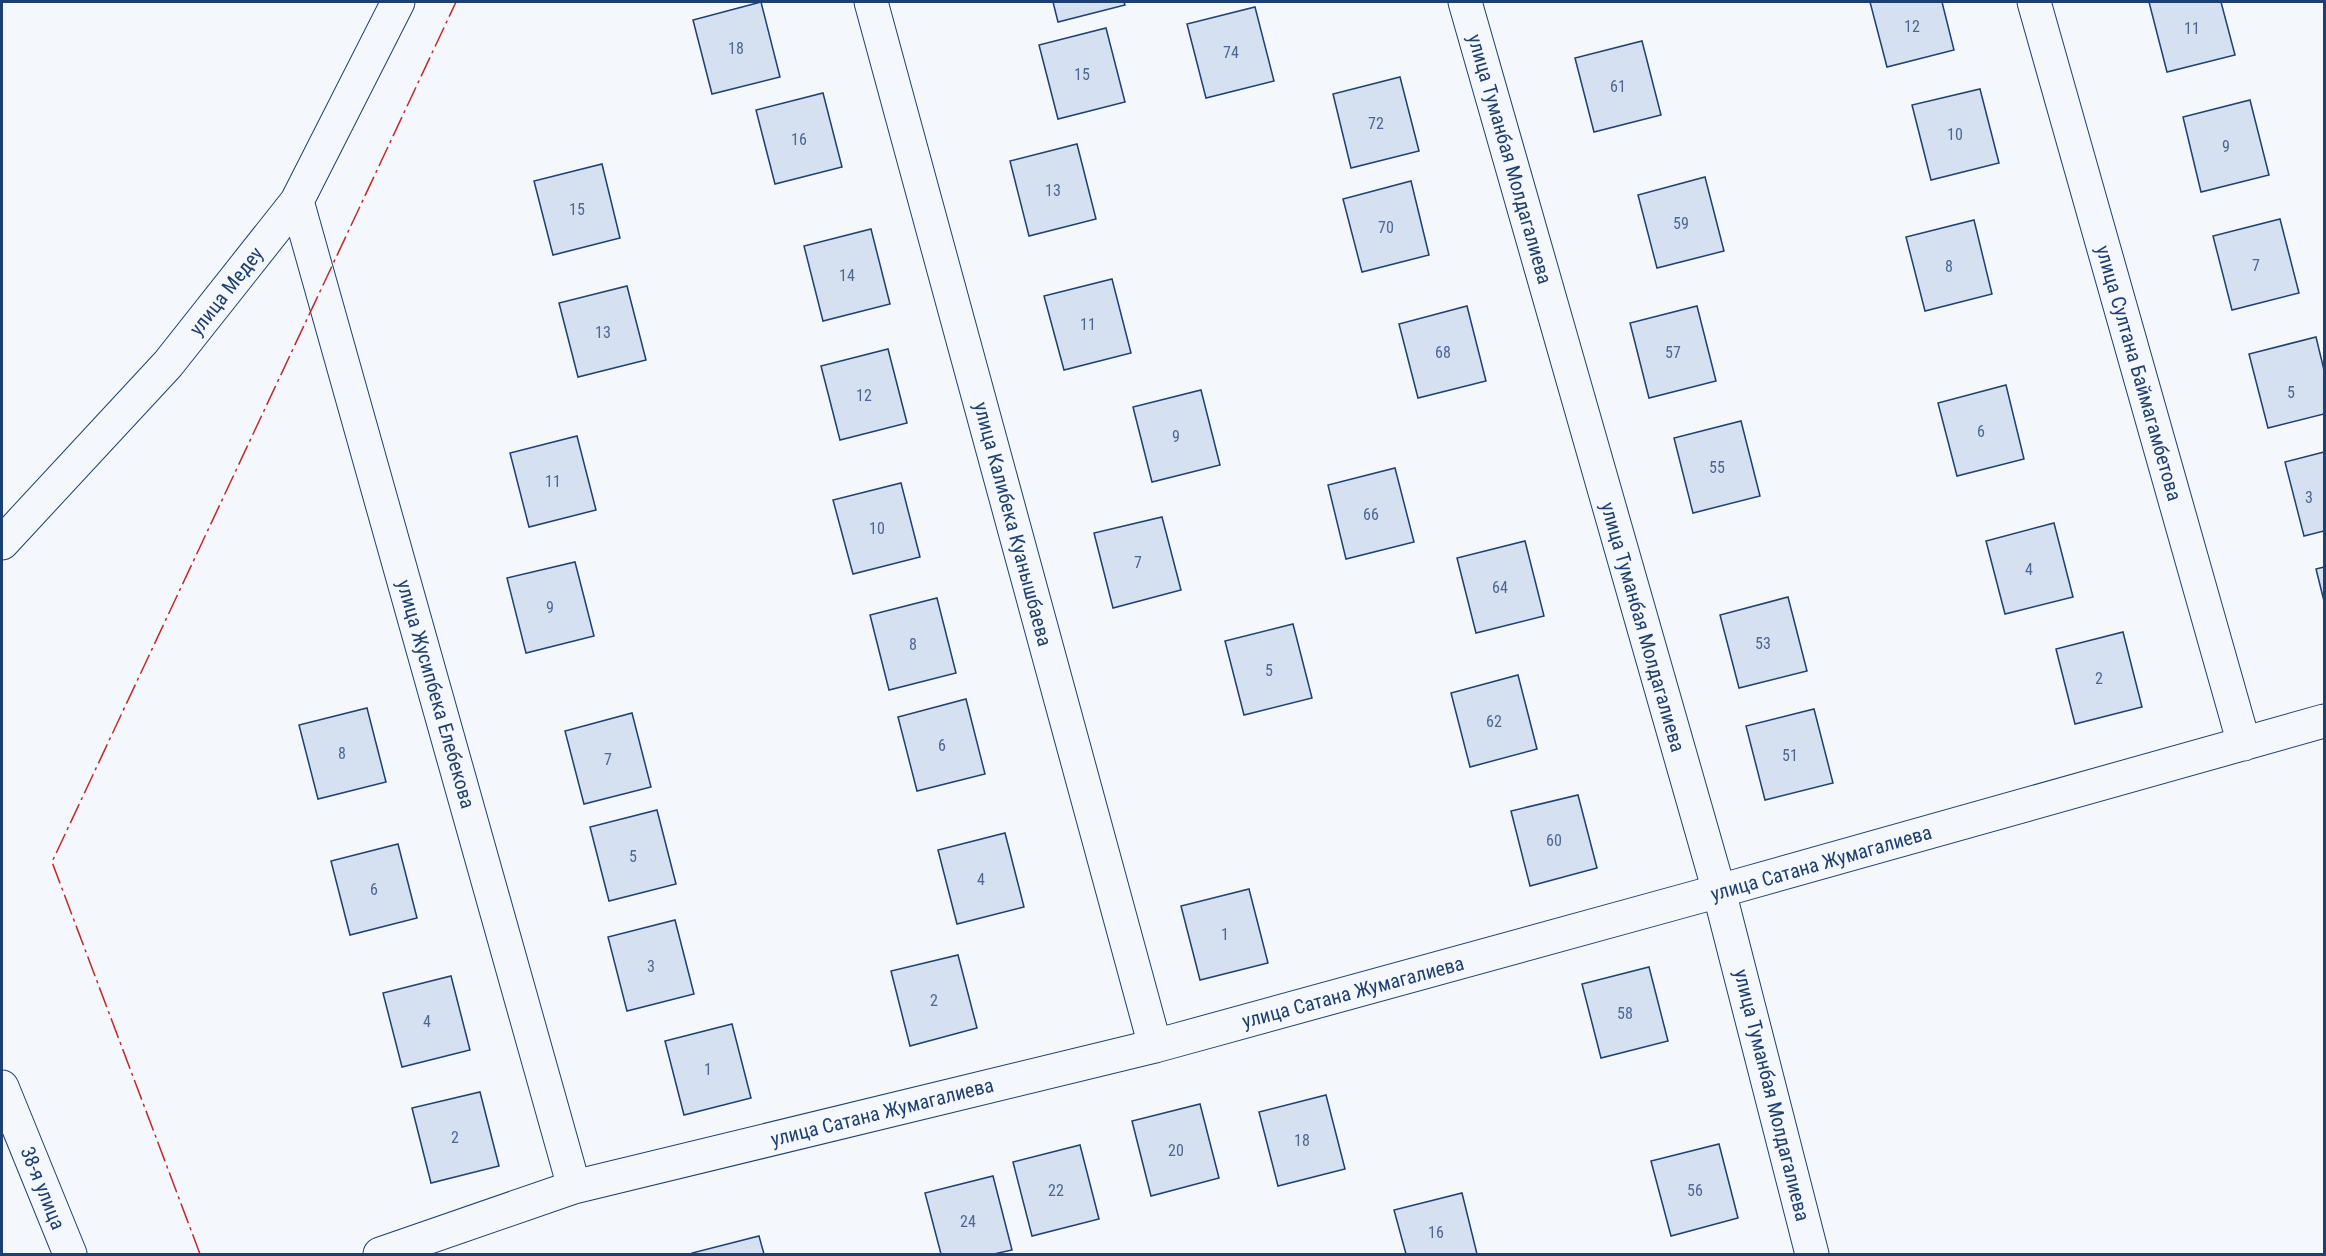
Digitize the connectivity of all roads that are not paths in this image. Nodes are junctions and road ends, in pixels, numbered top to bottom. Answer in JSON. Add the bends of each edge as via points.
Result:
{"nodes":[{"id":1,"x":398,"y":2,"type":"edge"},
{"id":2,"x":871,"y":2,"type":"edge"},
{"id":3,"x":1465,"y":2,"type":"edge"},
{"id":4,"x":2034,"y":2,"type":"edge"},
{"id":5,"x":297,"y":201,"type":"junction"},
{"id":6,"x":2,"y":543,"type":"edge"},
{"id":7,"x":2325,"y":721,"type":"edge"},
{"id":8,"x":2244,"y":744,"type":"junction"},
{"id":9,"x":1719,"y":891,"type":"junction"},
{"id":10,"x":1155,"y":1046,"type":"junction"},
{"id":11,"x":2,"y":1087,"type":"edge"},
{"id":12,"x":574,"y":1187,"type":"junction"},
{"id":13,"x":70,"y":1254,"type":"edge"},
{"id":14,"x":380,"y":1254,"type":"edge"},
{"id":15,"x":1812,"y":1254,"type":"edge"}],
"edges":[{"from":1,"to":5,"type":"street","name":"улица Медеу"},
{"from":2,"to":10,"type":"street","name":"улица Калибека Куанышбаева"},
{"from":3,"to":9,"type":"street","name":"улица Туманбая Молдагалиева"},
{"from":4,"to":8,"type":"street","name":"улица Султана Баймагамбетова"},
{"from":5,"to":6,"type":"street","name":"улица Медеу","via":[[168,364]]},
{"from":5,"to":12,"type":"street","name":"улица Жусипбека Елебекова"},
{"from":7,"to":8,"type":"street","name":"улица Сатана Жумагалиева"},
{"from":8,"to":9,"type":"street","name":"улица Сатана Жумагалиева"},
{"from":9,"to":10,"type":"street","name":"улица Сатана Жумагалиева"},
{"from":9,"to":15,"type":"street","name":"улица Туманбая Молдагалиева"},
{"from":10,"to":12,"type":"street","name":"улица Сатана Жумагалиева"},
{"from":11,"to":13,"type":"street","name":"38-я улица"},
{"from":12,"to":14,"type":"street","name":"улица Сатана Жумагалиева"}]}
